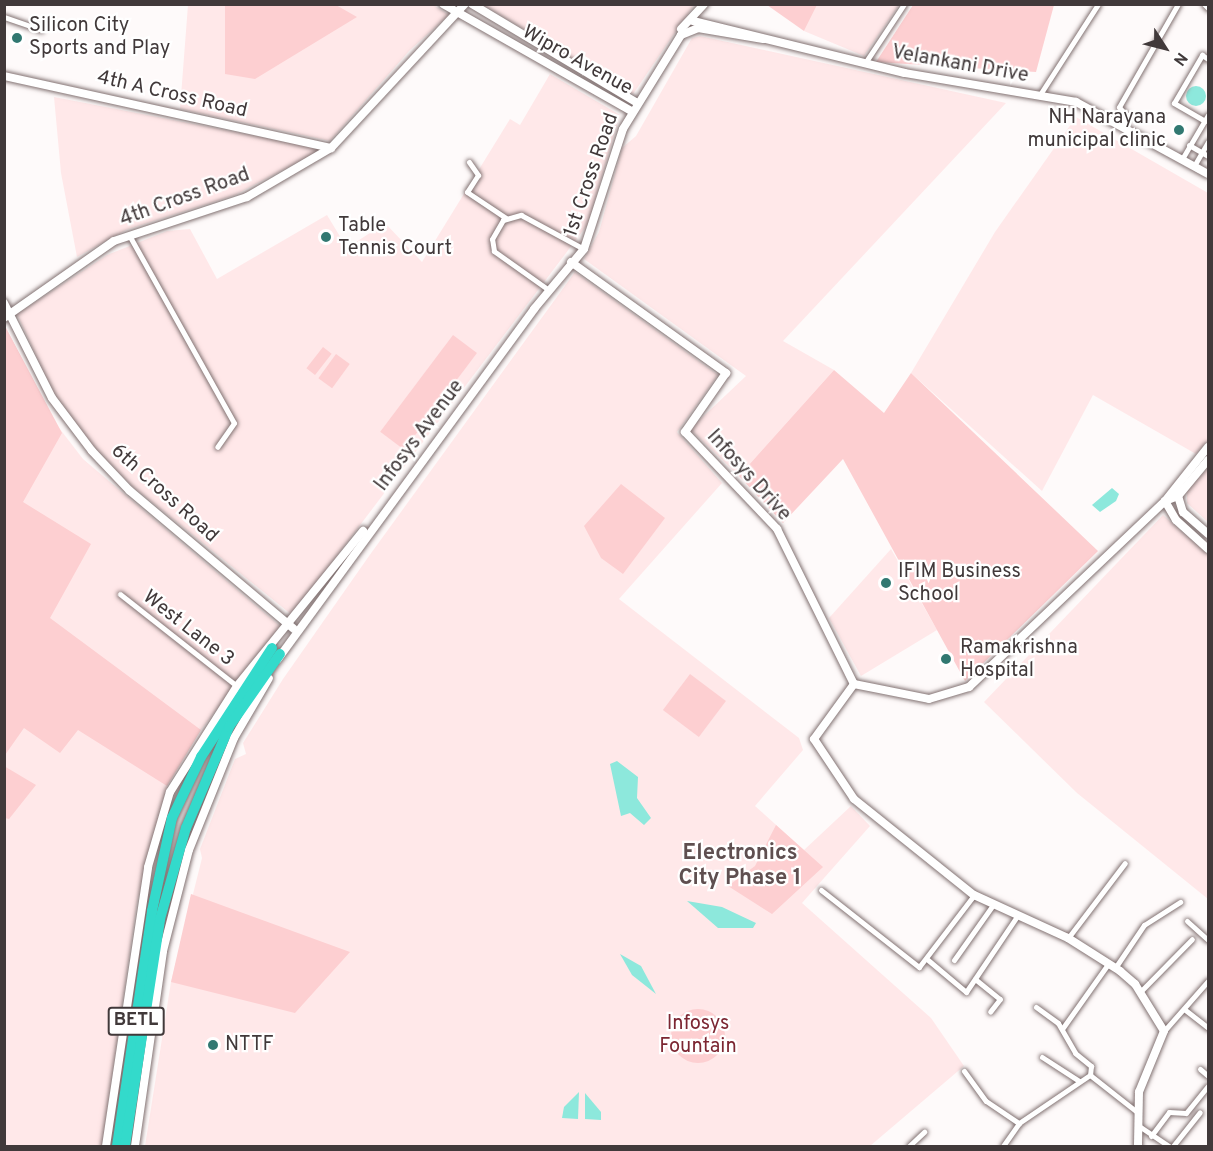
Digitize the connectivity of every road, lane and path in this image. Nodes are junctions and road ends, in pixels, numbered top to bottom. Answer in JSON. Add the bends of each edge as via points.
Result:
{"nodes":[{"id":1,"x":443,"y":4,"type":"edge"},
{"id":2,"x":465,"y":4,"type":"edge"},
{"id":3,"x":472,"y":4,"type":"edge"},
{"id":4,"x":704,"y":4,"type":"edge"},
{"id":5,"x":904,"y":4,"type":"edge"},
{"id":6,"x":1098,"y":4,"type":"edge"},
{"id":7,"x":1178,"y":4,"type":"edge"},
{"id":8,"x":1204,"y":4,"type":"edge"},
{"id":9,"x":1209,"y":8,"type":"edge"},
{"id":10,"x":460,"y":14,"type":"junction"},
{"id":11,"x":4,"y":17,"type":"edge"},
{"id":12,"x":693,"y":21,"type":"junction"},
{"id":13,"x":706,"y":21,"type":"junction"},
{"id":14,"x":41,"y":30,"type":"dead end"},
{"id":15,"x":763,"y":39,"type":"junction"},
{"id":16,"x":1209,"y":59,"type":"edge"},
{"id":17,"x":865,"y":63,"type":"junction"},
{"id":18,"x":657,"y":65,"type":"junction"},
{"id":19,"x":4,"y":76,"type":"edge"},
{"id":20,"x":1039,"y":96,"type":"junction"},
{"id":21,"x":635,"y":101,"type":"junction"},
{"id":22,"x":630,"y":110,"type":"junction"},
{"id":23,"x":1207,"y":118,"type":"edge"},
{"id":24,"x":1121,"y":127,"type":"junction"},
{"id":25,"x":1209,"y":142,"type":"edge"},
{"id":26,"x":1189,"y":146,"type":"junction"},
{"id":27,"x":331,"y":148,"type":"junction"},
{"id":28,"x":1202,"y":153,"type":"junction"},
{"id":29,"x":1209,"y":156,"type":"edge"},
{"id":30,"x":1182,"y":159,"type":"junction"},
{"id":31,"x":469,"y":162,"type":"dead end"},
{"id":32,"x":1194,"y":166,"type":"junction"},
{"id":33,"x":1209,"y":174,"type":"edge"},
{"id":34,"x":506,"y":218,"type":"junction"},
{"id":35,"x":129,"y":235,"type":"junction"},
{"id":36,"x":583,"y":248,"type":"junction"},
{"id":37,"x":572,"y":263,"type":"junction"},
{"id":38,"x":546,"y":288,"type":"junction"},
{"id":39,"x":4,"y":303,"type":"edge"},
{"id":40,"x":6,"y":316,"type":"edge"},
{"id":41,"x":217,"y":447,"type":"dead end"},
{"id":42,"x":1209,"y":447,"type":"edge"},
{"id":43,"x":1209,"y":460,"type":"edge"},
{"id":44,"x":1178,"y":500,"type":"junction"},
{"id":45,"x":1165,"y":504,"type":"junction"},
{"id":46,"x":1209,"y":534,"type":"edge"},
{"id":47,"x":1209,"y":549,"type":"edge"},
{"id":48,"x":339,"y":568,"type":"junction"},
{"id":49,"x":120,"y":594,"type":"dead end"},
{"id":50,"x":294,"y":628,"type":"junction"},
{"id":51,"x":276,"y":651,"type":"junction"},
{"id":52,"x":854,"y":684,"type":"junction"},
{"id":53,"x":237,"y":686,"type":"junction"},
{"id":54,"x":1125,"y":863,"type":"dead end"},
{"id":55,"x":821,"y":890,"type":"dead end"},
{"id":56,"x":974,"y":895,"type":"junction"},
{"id":57,"x":1180,"y":902,"type":"dead end"},
{"id":58,"x":993,"y":905,"type":"junction"},
{"id":59,"x":1016,"y":918,"type":"junction"},
{"id":60,"x":1187,"y":921,"type":"dead end"},
{"id":61,"x":1068,"y":938,"type":"junction"},
{"id":62,"x":1192,"y":939,"type":"dead end"},
{"id":63,"x":1209,"y":940,"type":"edge"},
{"id":64,"x":928,"y":960,"type":"junction"},
{"id":65,"x":954,"y":960,"type":"dead end"},
{"id":66,"x":1112,"y":966,"type":"junction"},
{"id":67,"x":975,"y":979,"type":"junction"},
{"id":68,"x":1209,"y":981,"type":"edge"},
{"id":69,"x":1206,"y":991,"type":"edge"},
{"id":70,"x":1140,"y":992,"type":"junction"},
{"id":71,"x":1036,"y":1007,"type":"dead end"},
{"id":72,"x":1184,"y":1009,"type":"junction"},
{"id":73,"x":990,"y":1012,"type":"dead end"},
{"id":74,"x":1209,"y":1028,"type":"edge"},
{"id":75,"x":1062,"y":1029,"type":"junction"},
{"id":76,"x":1164,"y":1030,"type":"junction"},
{"id":77,"x":1042,"y":1057,"type":"dead end"},
{"id":78,"x":1200,"y":1069,"type":"dead end"},
{"id":79,"x":964,"y":1071,"type":"dead end"},
{"id":80,"x":1090,"y":1075,"type":"junction"},
{"id":81,"x":1209,"y":1076,"type":"edge"},
{"id":82,"x":1079,"y":1081,"type":"junction"},
{"id":83,"x":1209,"y":1086,"type":"edge"},
{"id":84,"x":1137,"y":1112,"type":"junction"},
{"id":85,"x":1200,"y":1112,"type":"dead end"},
{"id":86,"x":125,"y":1121,"type":"junction"},
{"id":87,"x":1019,"y":1123,"type":"junction"},
{"id":88,"x":1139,"y":1126,"type":"junction"},
{"id":89,"x":924,"y":1132,"type":"dead end"},
{"id":90,"x":1151,"y":1136,"type":"junction"},
{"id":91,"x":106,"y":1146,"type":"edge"},
{"id":92,"x":117,"y":1146,"type":"edge"},
{"id":93,"x":125,"y":1146,"type":"edge"},
{"id":94,"x":135,"y":1146,"type":"edge"},
{"id":95,"x":909,"y":1146,"type":"edge"},
{"id":96,"x":1003,"y":1146,"type":"edge"},
{"id":97,"x":1138,"y":1146,"type":"edge"},
{"id":98,"x":1171,"y":1146,"type":"edge"}],
"edges":[{"from":1,"to":10,"type":"street","name":"Wipro Avenue"},
{"from":2,"to":10,"type":"street","name":"4th Cross Road"},
{"from":3,"to":21,"type":"street","name":"Wipro Avenue"},
{"from":4,"to":12,"type":"street"},
{"from":4,"to":13,"type":"street"},
{"from":5,"to":17,"type":"street"},
{"from":6,"to":20,"type":"street"},
{"from":7,"to":24,"type":"street","via":[[1119,107],[1127,116]]},
{"from":8,"to":9,"type":"street"},
{"from":10,"to":22,"type":"street","name":"Wipro Avenue"},
{"from":10,"to":27,"type":"street","name":"4th Cross Road","via":[[415,54]]},
{"from":11,"to":14,"type":"street"},
{"from":12,"to":13,"type":"street","name":"Velankani Drive"},
{"from":12,"to":18,"type":"street"},
{"from":13,"to":15,"type":"street","name":"Velankani Drive"},
{"from":15,"to":17,"type":"street","name":"Velankani Drive"},
{"from":15,"to":18,"type":"street","via":[[692,28]]},
{"from":16,"to":23,"type":"street","via":[[1202,55],[1174,103]]},
{"from":17,"to":20,"type":"street","name":"Velankani Drive"},
{"from":18,"to":21,"type":"street","name":"1st Cross Road"},
{"from":19,"to":27,"type":"street","name":"4th A Cross Road"},
{"from":20,"to":24,"type":"street","name":"Velankani Drive","via":[[1076,102]]},
{"from":21,"to":22,"type":"street","name":"1st Cross Road"},
{"from":22,"to":36,"type":"street","name":"1st Cross Road"},
{"from":23,"to":26,"type":"street"},
{"from":24,"to":30,"type":"street","name":"Velankani Drive"},
{"from":25,"to":28,"type":"street"},
{"from":26,"to":28,"type":"street"},
{"from":26,"to":30,"type":"street"},
{"from":27,"to":35,"type":"street","name":"4th Cross Road","via":[[247,197]]},
{"from":28,"to":29,"type":"street"},
{"from":28,"to":32,"type":"street"},
{"from":30,"to":32,"type":"street","name":"Velankani Drive"},
{"from":31,"to":34,"type":"street","via":[[478,175],[467,192]]},
{"from":32,"to":33,"type":"street","name":"Velankani Drive"},
{"from":34,"to":36,"type":"street","via":[[521,214]]},
{"from":34,"to":38,"type":"street","via":[[492,239],[494,251]]},
{"from":35,"to":40,"type":"street","name":"4th Cross Road"},
{"from":35,"to":41,"type":"street","via":[[234,423]]},
{"from":36,"to":37,"type":"street","name":"1st Cross Road"},
{"from":37,"to":38,"type":"street","name":"Infosys Avenue"},
{"from":37,"to":48,"type":"street","name":"Infosys Avenue"},
{"from":37,"to":52,"type":"street","name":"Infosys Drive","via":[[726,374],[685,432],[777,530]]},
{"from":38,"to":48,"type":"street","name":"Infosys Avenue"},
{"from":39,"to":40,"type":"street","name":"6th Cross Road"},
{"from":40,"to":50,"type":"street","name":"6th Cross Road","via":[[52,398],[92,451],[130,491]]},
{"from":42,"to":45,"type":"street"},
{"from":43,"to":44,"type":"street"},
{"from":44,"to":45,"type":"street"},
{"from":44,"to":46,"type":"street"},
{"from":45,"to":47,"type":"street"},
{"from":45,"to":52,"type":"street","via":[[969,687],[929,699]]},
{"from":48,"to":50,"type":"street","name":"Infosys Avenue"},
{"from":49,"to":53,"type":"street","name":"West Lane 3"},
{"from":50,"to":51,"type":"street","name":"Infosys Avenue"},
{"from":51,"to":53,"type":"street"},
{"from":51,"to":86,"type":"highway","via":[[213,760],[160,919]]},
{"from":51,"to":86,"type":"highway","number":"BETL","via":[[201,757],[172,818],[152,911]]},
{"from":51,"to":94,"type":"street","via":[[234,738],[189,850],[163,951]]},
{"from":52,"to":56,"type":"street","via":[[814,739],[854,799],[880,825]]},
{"from":53,"to":91,"type":"street","via":[[175,782],[154,839]]},
{"from":54,"to":61,"type":"street"},
{"from":55,"to":64,"type":"street","via":[[913,966]]},
{"from":56,"to":58,"type":"street"},
{"from":56,"to":64,"type":"street"},
{"from":57,"to":66,"type":"street","via":[[1144,924]]},
{"from":58,"to":59,"type":"street"},
{"from":58,"to":65,"type":"street"},
{"from":59,"to":61,"type":"street"},
{"from":59,"to":67,"type":"street"},
{"from":60,"to":63,"type":"street"},
{"from":61,"to":66,"type":"street"},
{"from":62,"to":70,"type":"street"},
{"from":64,"to":67,"type":"street","via":[[966,992]]},
{"from":66,"to":70,"type":"street"},
{"from":66,"to":75,"type":"street"},
{"from":67,"to":73,"type":"street","via":[[1000,999]]},
{"from":68,"to":69,"type":"street"},
{"from":69,"to":72,"type":"street"},
{"from":70,"to":76,"type":"street"},
{"from":71,"to":75,"type":"street"},
{"from":72,"to":74,"type":"street"},
{"from":72,"to":76,"type":"street"},
{"from":75,"to":80,"type":"street","via":[[1076,1053],[1091,1066]]},
{"from":76,"to":84,"type":"street","via":[[1139,1092]]},
{"from":77,"to":82,"type":"street"},
{"from":78,"to":81,"type":"street"},
{"from":79,"to":87,"type":"street","via":[[986,1101]]},
{"from":80,"to":82,"type":"street"},
{"from":80,"to":84,"type":"street"},
{"from":82,"to":87,"type":"street"},
{"from":83,"to":90,"type":"street","via":[[1186,1113],[1169,1112]]},
{"from":84,"to":88,"type":"street"},
{"from":85,"to":98,"type":"street"},
{"from":86,"to":92,"type":"highway"},
{"from":86,"to":93,"type":"highway"},
{"from":87,"to":96,"type":"street"},
{"from":88,"to":90,"type":"street"},
{"from":88,"to":97,"type":"street"},
{"from":89,"to":95,"type":"street"},
{"from":90,"to":98,"type":"street"}]}
